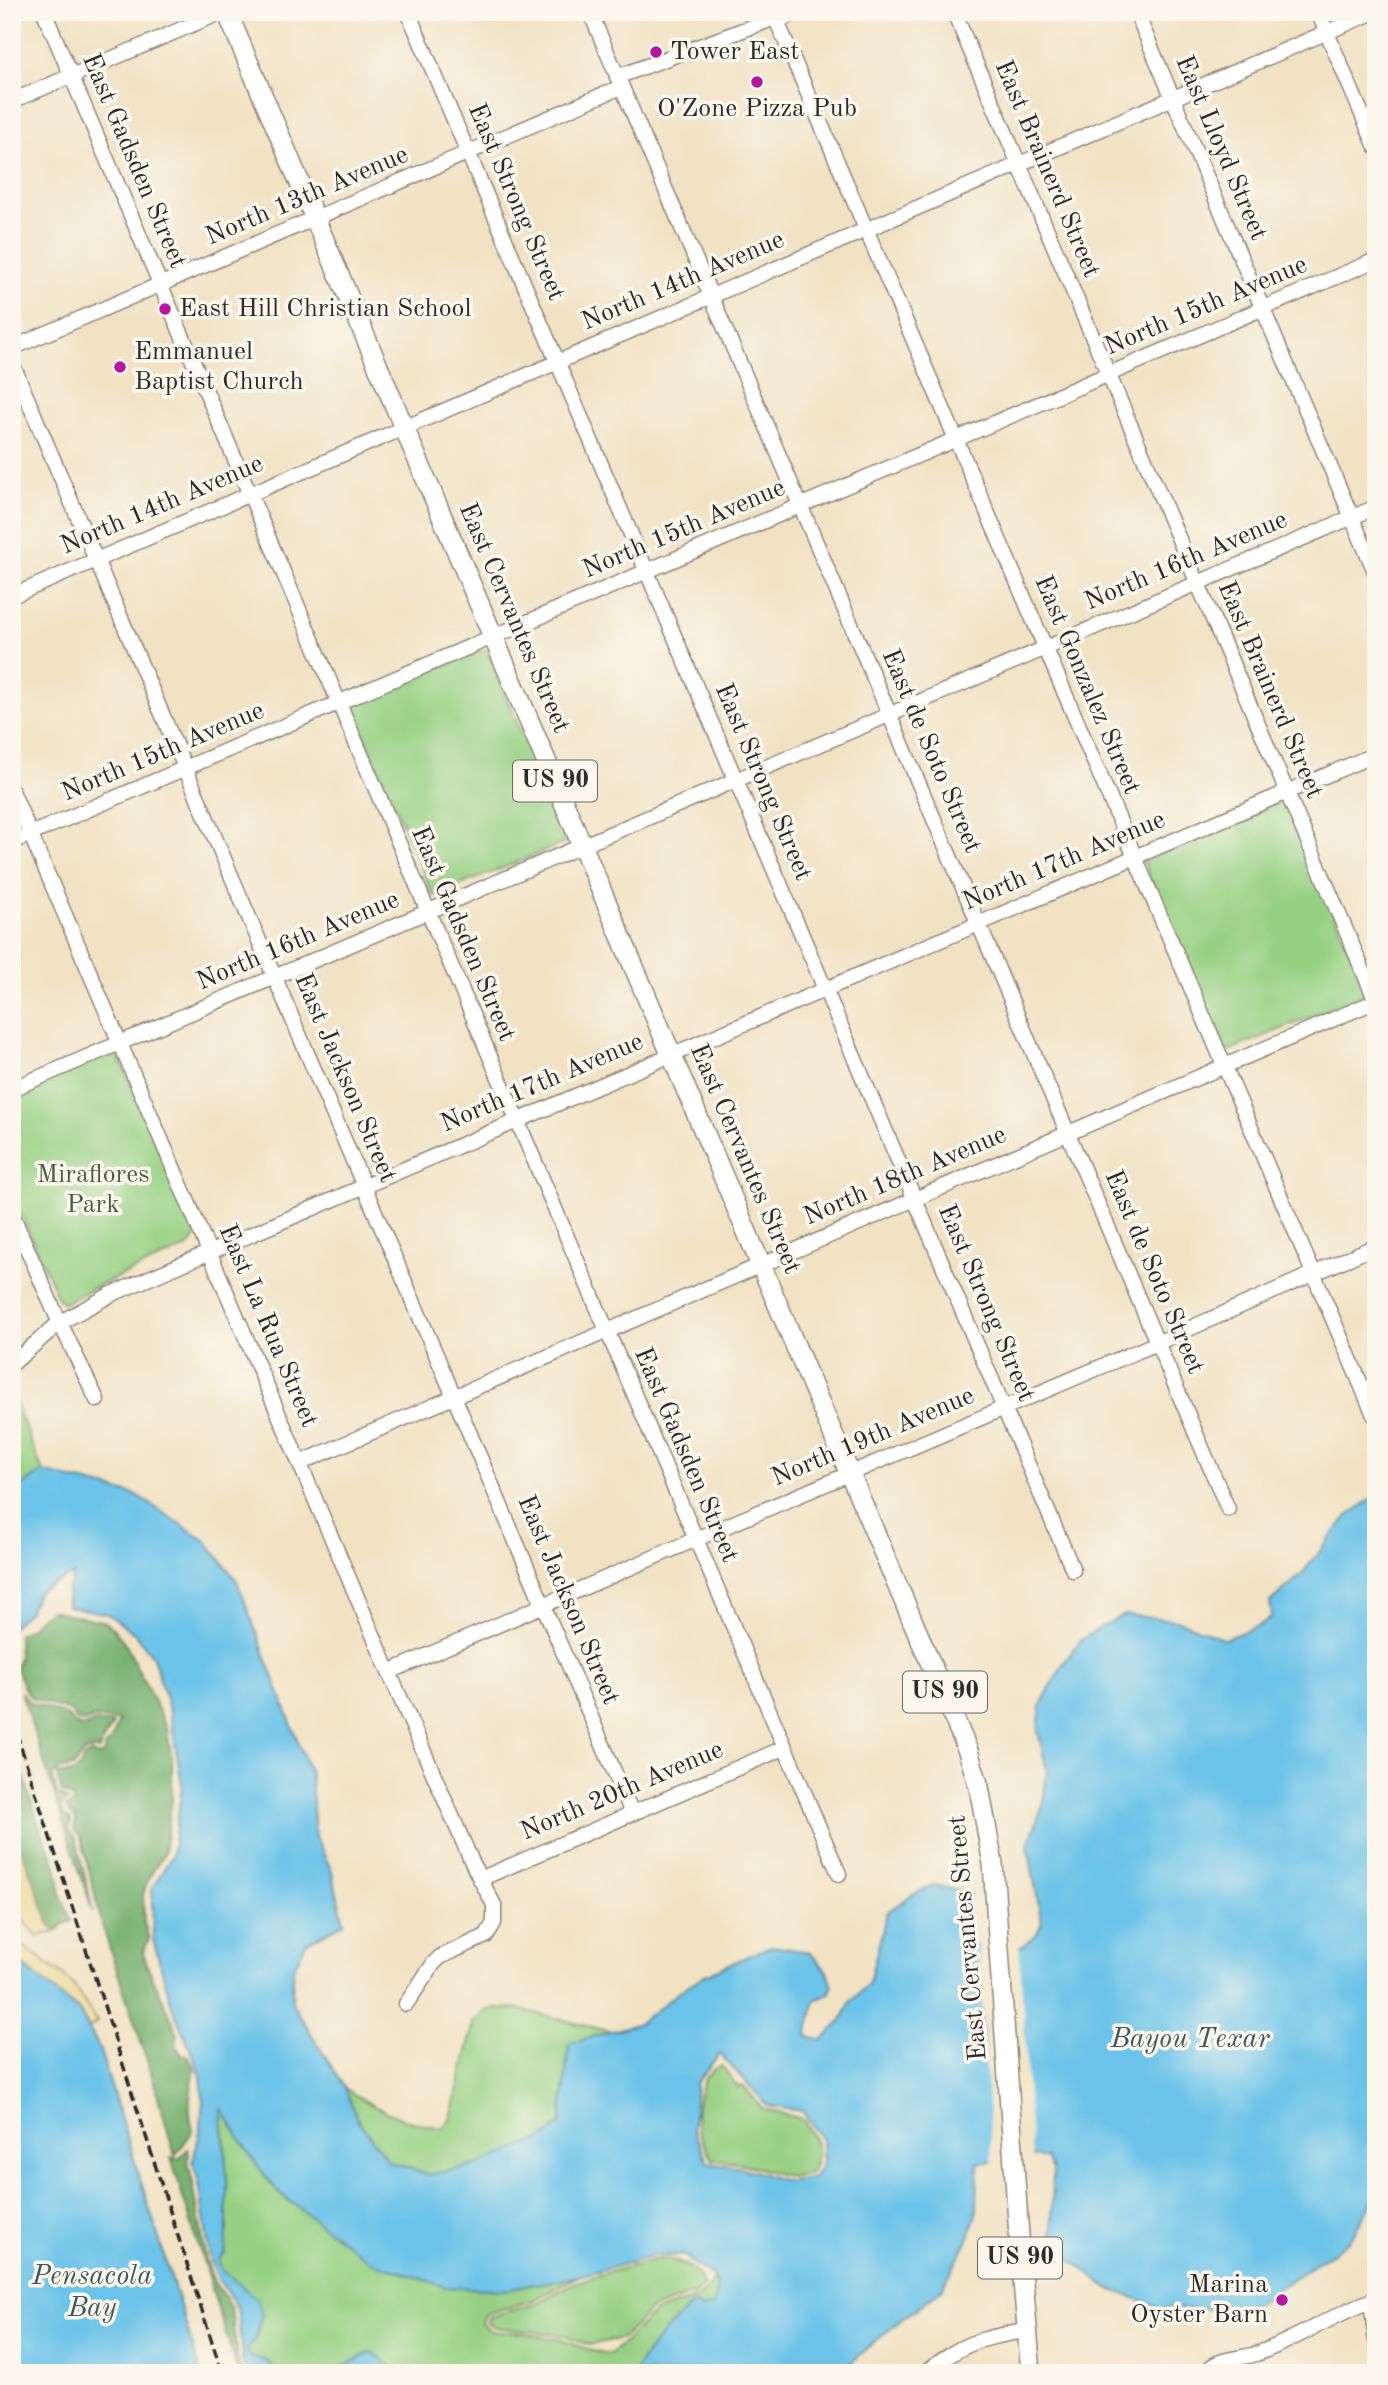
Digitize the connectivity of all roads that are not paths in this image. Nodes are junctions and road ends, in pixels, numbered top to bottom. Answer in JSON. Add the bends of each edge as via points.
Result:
{"nodes":[{"id":1,"x":44,"y":12,"type":"edge"},
{"id":2,"x":225,"y":12,"type":"edge"},
{"id":3,"x":408,"y":12,"type":"edge"},
{"id":4,"x":590,"y":12,"type":"edge"},
{"id":5,"x":798,"y":12,"type":"edge"},
{"id":6,"x":954,"y":12,"type":"edge"},
{"id":7,"x":1136,"y":12,"type":"edge"},
{"id":8,"x":1318,"y":12,"type":"edge"},
{"id":9,"x":1374,"y":12,"type":"edge"},
{"id":10,"x":775,"y":17,"type":"edge"},
{"id":11,"x":1327,"y":32,"type":"junction"},
{"id":12,"x":71,"y":76,"type":"junction"},
{"id":13,"x":619,"y":82,"type":"junction"},
{"id":14,"x":1172,"y":98,"type":"junction"},
{"id":15,"x":12,"y":101,"type":"edge"},
{"id":16,"x":1376,"y":147,"type":"edge"},
{"id":17,"x":468,"y":154,"type":"junction"},
{"id":18,"x":1019,"y":164,"type":"junction"},
{"id":19,"x":315,"y":219,"type":"junction"},
{"id":20,"x":866,"y":229,"type":"junction"},
{"id":21,"x":1376,"y":260,"type":"edge"},
{"id":22,"x":160,"y":285,"type":"junction"},
{"id":23,"x":710,"y":296,"type":"junction"},
{"id":24,"x":1262,"y":309,"type":"junction"},
{"id":25,"x":12,"y":348,"type":"edge"},
{"id":26,"x":557,"y":361,"type":"junction"},
{"id":27,"x":12,"y":363,"type":"edge"},
{"id":28,"x":1108,"y":374,"type":"junction"},
{"id":29,"x":404,"y":427,"type":"junction"},
{"id":30,"x":956,"y":439,"type":"junction"},
{"id":31,"x":249,"y":495,"type":"junction"},
{"id":32,"x":800,"y":506,"type":"junction"},
{"id":33,"x":1376,"y":507,"type":"edge"},
{"id":34,"x":1352,"y":517,"type":"junction"},
{"id":35,"x":96,"y":560,"type":"junction"},
{"id":36,"x":647,"y":572,"type":"junction"},
{"id":37,"x":1376,"y":574,"type":"edge"},
{"id":38,"x":1198,"y":583,"type":"junction"},
{"id":39,"x":12,"y":596,"type":"edge"},
{"id":40,"x":494,"y":637,"type":"junction"},
{"id":41,"x":1045,"y":648,"type":"junction"},
{"id":42,"x":338,"y":703,"type":"junction"},
{"id":43,"x":889,"y":715,"type":"junction"},
{"id":44,"x":1376,"y":754,"type":"edge"},
{"id":45,"x":186,"y":768,"type":"junction"},
{"id":46,"x":736,"y":780,"type":"junction"},
{"id":47,"x":12,"y":791,"type":"edge"},
{"id":48,"x":1287,"y":792,"type":"junction"},
{"id":49,"x":31,"y":835,"type":"junction"},
{"id":50,"x":12,"y":842,"type":"edge"},
{"id":51,"x":583,"y":846,"type":"junction"},
{"id":52,"x":1135,"y":857,"type":"junction"},
{"id":53,"x":428,"y":912,"type":"junction"},
{"id":54,"x":979,"y":924,"type":"junction"},
{"id":55,"x":275,"y":977,"type":"junction"},
{"id":56,"x":825,"y":989,"type":"junction"},
{"id":57,"x":1376,"y":1001,"type":"edge"},
{"id":58,"x":120,"y":1043,"type":"junction"},
{"id":59,"x":671,"y":1055,"type":"junction"},
{"id":60,"x":1224,"y":1066,"type":"junction"},
{"id":61,"x":12,"y":1089,"type":"edge"},
{"id":62,"x":517,"y":1121,"type":"junction"},
{"id":63,"x":1068,"y":1133,"type":"junction"},
{"id":64,"x":364,"y":1186,"type":"junction"},
{"id":65,"x":915,"y":1198,"type":"junction"},
{"id":66,"x":12,"y":1214,"type":"edge"},
{"id":67,"x":1376,"y":1246,"type":"edge"},
{"id":68,"x":209,"y":1252,"type":"junction"},
{"id":69,"x":762,"y":1264,"type":"junction"},
{"id":70,"x":1313,"y":1275,"type":"junction"},
{"id":71,"x":59,"y":1322,"type":"junction"},
{"id":72,"x":606,"y":1330,"type":"junction"},
{"id":73,"x":1157,"y":1343,"type":"junction"},
{"id":74,"x":12,"y":1364,"type":"edge"},
{"id":75,"x":454,"y":1396,"type":"junction"},
{"id":76,"x":97,"y":1400,"type":"dead end"},
{"id":77,"x":1004,"y":1408,"type":"junction"},
{"id":78,"x":1374,"y":1415,"type":"dead end"},
{"id":79,"x":300,"y":1463,"type":"junction"},
{"id":80,"x":851,"y":1473,"type":"junction"},
{"id":81,"x":1228,"y":1509,"type":"dead end"},
{"id":82,"x":695,"y":1539,"type":"junction"},
{"id":83,"x":1073,"y":1570,"type":"dead end"},
{"id":84,"x":543,"y":1605,"type":"junction"},
{"id":85,"x":389,"y":1672,"type":"junction"},
{"id":86,"x":784,"y":1748,"type":"junction"},
{"id":87,"x":632,"y":1813,"type":"junction"},
{"id":88,"x":839,"y":1874,"type":"dead end"},
{"id":89,"x":480,"y":1879,"type":"junction"},
{"id":90,"x":407,"y":2004,"type":"dead end"},
{"id":91,"x":1373,"y":2300,"type":"edge"},
{"id":92,"x":1026,"y":2331,"type":"junction"},
{"id":93,"x":1376,"y":2341,"type":"edge"},
{"id":94,"x":1208,"y":2370,"type":"edge"},
{"id":95,"x":925,"y":2373,"type":"edge"},
{"id":96,"x":1031,"y":2373,"type":"edge"}],
"edges":[{"from":1,"to":12,"type":"street","name":"East Gadsden Street"},
{"from":2,"to":12,"type":"street"},
{"from":2,"to":19,"type":"main road","name":"East Cervantes Street","number":"US 90"},
{"from":3,"to":17,"type":"street","name":"East Strong Street"},
{"from":4,"to":13,"type":"street","name":"East de Soto Street"},
{"from":5,"to":10,"type":"street","name":"North 13th Avenue"},
{"from":6,"to":18,"type":"street","name":"East Brainerd Street"},
{"from":7,"to":14,"type":"street","name":"East Lloyd Street"},
{"from":8,"to":11,"type":"street"},
{"from":9,"to":11,"type":"street","name":"North 14th Avenue"},
{"from":10,"to":13,"type":"street","name":"North 13th Avenue"},
{"from":10,"to":20,"type":"street","name":"East Gonzalez Street"},
{"from":11,"to":14,"type":"street","name":"North 14th Avenue"},
{"from":11,"to":16,"type":"street"},
{"from":12,"to":15,"type":"street"},
{"from":12,"to":22,"type":"street","name":"East Gadsden Street"},
{"from":13,"to":17,"type":"street","name":"North 13th Avenue"},
{"from":13,"to":23,"type":"street","name":"East de Soto Street"},
{"from":14,"to":18,"type":"street","name":"North 14th Avenue"},
{"from":14,"to":24,"type":"street","name":"East Lloyd Street"},
{"from":17,"to":19,"type":"street","name":"North 13th Avenue"},
{"from":17,"to":26,"type":"street","name":"East Strong Street"},
{"from":18,"to":20,"type":"street","name":"North 14th Avenue"},
{"from":18,"to":28,"type":"street","name":"East Brainerd Street"},
{"from":19,"to":22,"type":"street","name":"North 13th Avenue"},
{"from":19,"to":29,"type":"main road","name":"East Cervantes Street","number":"US 90"},
{"from":20,"to":23,"type":"street","name":"North 14th Avenue"},
{"from":20,"to":30,"type":"street","name":"East Gonzalez Street"},
{"from":21,"to":24,"type":"street","name":"North 15th Avenue"},
{"from":22,"to":25,"type":"street","name":"North 13th Avenue"},
{"from":22,"to":31,"type":"street","name":"East Gadsden Street"},
{"from":23,"to":26,"type":"street","name":"North 14th Avenue"},
{"from":23,"to":32,"type":"street","name":"East de Soto Street"},
{"from":24,"to":28,"type":"street","name":"North 15th Avenue"},
{"from":24,"to":34,"type":"street","name":"East Lloyd Street"},
{"from":26,"to":29,"type":"street","name":"North 14th Avenue"},
{"from":26,"to":36,"type":"street","name":"East Strong Street"},
{"from":27,"to":35,"type":"street","name":"East Jackson Street"},
{"from":28,"to":30,"type":"street","name":"North 15th Avenue"},
{"from":28,"to":38,"type":"street","name":"East Brainerd Street"},
{"from":29,"to":31,"type":"street","name":"North 14th Avenue"},
{"from":29,"to":40,"type":"main road","name":"East Cervantes Street","number":"US 90"},
{"from":30,"to":32,"type":"street","name":"North 15th Avenue"},
{"from":30,"to":41,"type":"street","name":"East Gonzalez Street"},
{"from":31,"to":35,"type":"street","name":"North 14th Avenue"},
{"from":31,"to":42,"type":"street","name":"East Gadsden Street"},
{"from":32,"to":36,"type":"street","name":"North 15th Avenue"},
{"from":32,"to":43,"type":"street","name":"East de Soto Street"},
{"from":33,"to":34,"type":"street","name":"North 16th Avenue"},
{"from":34,"to":37,"type":"street","name":"East Lloyd Street"},
{"from":34,"to":38,"type":"street","name":"North 16th Avenue"},
{"from":35,"to":39,"type":"street","name":"North 14th Avenue"},
{"from":35,"to":45,"type":"street","name":"East Jackson Street"},
{"from":36,"to":40,"type":"street","name":"North 15th Avenue"},
{"from":36,"to":46,"type":"street","name":"East Strong Street"},
{"from":38,"to":41,"type":"street","name":"North 16th Avenue"},
{"from":38,"to":48,"type":"street","name":"East Brainerd Street"},
{"from":40,"to":42,"type":"street","name":"North 15th Avenue"},
{"from":40,"to":51,"type":"main road","name":"East Cervantes Street","number":"US 90"},
{"from":41,"to":43,"type":"street","name":"North 16th Avenue"},
{"from":41,"to":52,"type":"street","name":"East Gonzalez Street"},
{"from":42,"to":45,"type":"street","name":"North 15th Avenue"},
{"from":42,"to":53,"type":"street","name":"East Gadsden Street"},
{"from":43,"to":46,"type":"street","name":"North 16th Avenue"},
{"from":43,"to":54,"type":"street","name":"East de Soto Street"},
{"from":44,"to":48,"type":"street","name":"North 17th Avenue"},
{"from":45,"to":49,"type":"street","name":"North 15th Avenue"},
{"from":45,"to":55,"type":"street","name":"East Jackson Street"},
{"from":46,"to":51,"type":"street","name":"North 16th Avenue"},
{"from":46,"to":56,"type":"street","name":"East Strong Street"},
{"from":47,"to":49,"type":"street","name":"East La Rua Street"},
{"from":48,"to":52,"type":"street","name":"North 17th Avenue"},
{"from":48,"to":57,"type":"street","name":"East Brainerd Street"},
{"from":49,"to":50,"type":"street","name":"North 15th Avenue"},
{"from":49,"to":58,"type":"street","name":"East La Rua Street"},
{"from":51,"to":53,"type":"street","name":"North 16th Avenue"},
{"from":51,"to":59,"type":"main road","name":"East Cervantes Street","number":"US 90"},
{"from":52,"to":54,"type":"street","name":"North 17th Avenue"},
{"from":52,"to":60,"type":"street","name":"East Gonzalez Street"},
{"from":53,"to":55,"type":"street","name":"North 16th Avenue"},
{"from":53,"to":62,"type":"street","name":"East Gadsden Street"},
{"from":54,"to":56,"type":"street","name":"North 17th Avenue"},
{"from":54,"to":63,"type":"street","name":"East de Soto Street"},
{"from":55,"to":58,"type":"street","name":"North 16th Avenue"},
{"from":55,"to":64,"type":"street","name":"East Jackson Street"},
{"from":56,"to":59,"type":"street","name":"North 17th Avenue"},
{"from":56,"to":65,"type":"street","name":"East Strong Street"},
{"from":57,"to":60,"type":"street","name":"North 18th Avenue"},
{"from":58,"to":61,"type":"street","name":"North 16th Avenue"},
{"from":58,"to":68,"type":"street","name":"East La Rua Street"},
{"from":59,"to":62,"type":"street","name":"North 17th Avenue"},
{"from":59,"to":69,"type":"main road","name":"East Cervantes Street","number":"US 90"},
{"from":60,"to":63,"type":"street","name":"North 18th Avenue"},
{"from":60,"to":70,"type":"street","name":"East Gonzalez Street"},
{"from":62,"to":64,"type":"street","name":"North 17th Avenue"},
{"from":62,"to":72,"type":"street","name":"East Gadsden Street"},
{"from":63,"to":65,"type":"street","name":"North 18th Avenue"},
{"from":63,"to":73,"type":"street","name":"East de Soto Street"},
{"from":64,"to":68,"type":"street","name":"North 17th Avenue"},
{"from":64,"to":75,"type":"street","name":"East Jackson Street"},
{"from":65,"to":69,"type":"street","name":"North 18th Avenue"},
{"from":65,"to":77,"type":"street","name":"East Strong Street"},
{"from":66,"to":71,"type":"street"},
{"from":67,"to":70,"type":"street","name":"North 19th Avenue"},
{"from":68,"to":71,"type":"street","name":"North 17th Avenue"},
{"from":68,"to":79,"type":"street","name":"East La Rua Street"},
{"from":69,"to":72,"type":"street","name":"North 18th Avenue"},
{"from":69,"to":80,"type":"main road","name":"East Cervantes Street","number":"US 90"},
{"from":70,"to":73,"type":"street","name":"North 19th Avenue"},
{"from":70,"to":78,"type":"street","name":"East Gonzalez Street"},
{"from":71,"to":74,"type":"street","name":"North 17th Avenue"},
{"from":71,"to":76,"type":"street"},
{"from":72,"to":75,"type":"street","name":"North 18th Avenue"},
{"from":72,"to":82,"type":"street","name":"East Gadsden Street"},
{"from":73,"to":77,"type":"street","name":"North 19th Avenue"},
{"from":73,"to":81,"type":"street","name":"East de Soto Street"},
{"from":75,"to":79,"type":"street","name":"North 18th Avenue"},
{"from":75,"to":84,"type":"street","name":"East Jackson Street"},
{"from":77,"to":80,"type":"street","name":"North 19th Avenue"},
{"from":77,"to":83,"type":"street","name":"East Strong Street"},
{"from":79,"to":85,"type":"street","name":"East La Rua Street"},
{"from":80,"to":82,"type":"street","name":"North 19th Avenue"},
{"from":80,"to":92,"type":"main road","name":"East Cervantes Street","number":"US 90","via":[[968,1751],[988,1829]]},
{"from":82,"to":84,"type":"street","name":"North 19th Avenue"},
{"from":82,"to":86,"type":"street","name":"East Gadsden Street"},
{"from":84,"to":85,"type":"street","name":"North 19th Avenue"},
{"from":84,"to":87,"type":"street","name":"East Jackson Street"},
{"from":85,"to":89,"type":"street","name":"East La Rua Street"},
{"from":86,"to":87,"type":"street","name":"North 20th Avenue"},
{"from":86,"to":88,"type":"street","name":"East Gadsden Street"},
{"from":87,"to":89,"type":"street","name":"North 20th Avenue"},
{"from":89,"to":90,"type":"street","name":"East La Rua Street","via":[[494,1905],[491,1930],[479,1941],[434,1963]]},
{"from":91,"to":93,"type":"street"},
{"from":91,"to":94,"type":"street","via":[[1271,2349],[1214,2364]]},
{"from":92,"to":95,"type":"street","via":[[975,2340]]},
{"from":92,"to":96,"type":"main road","name":"East Cervantes Street","number":"US 90"}]}
